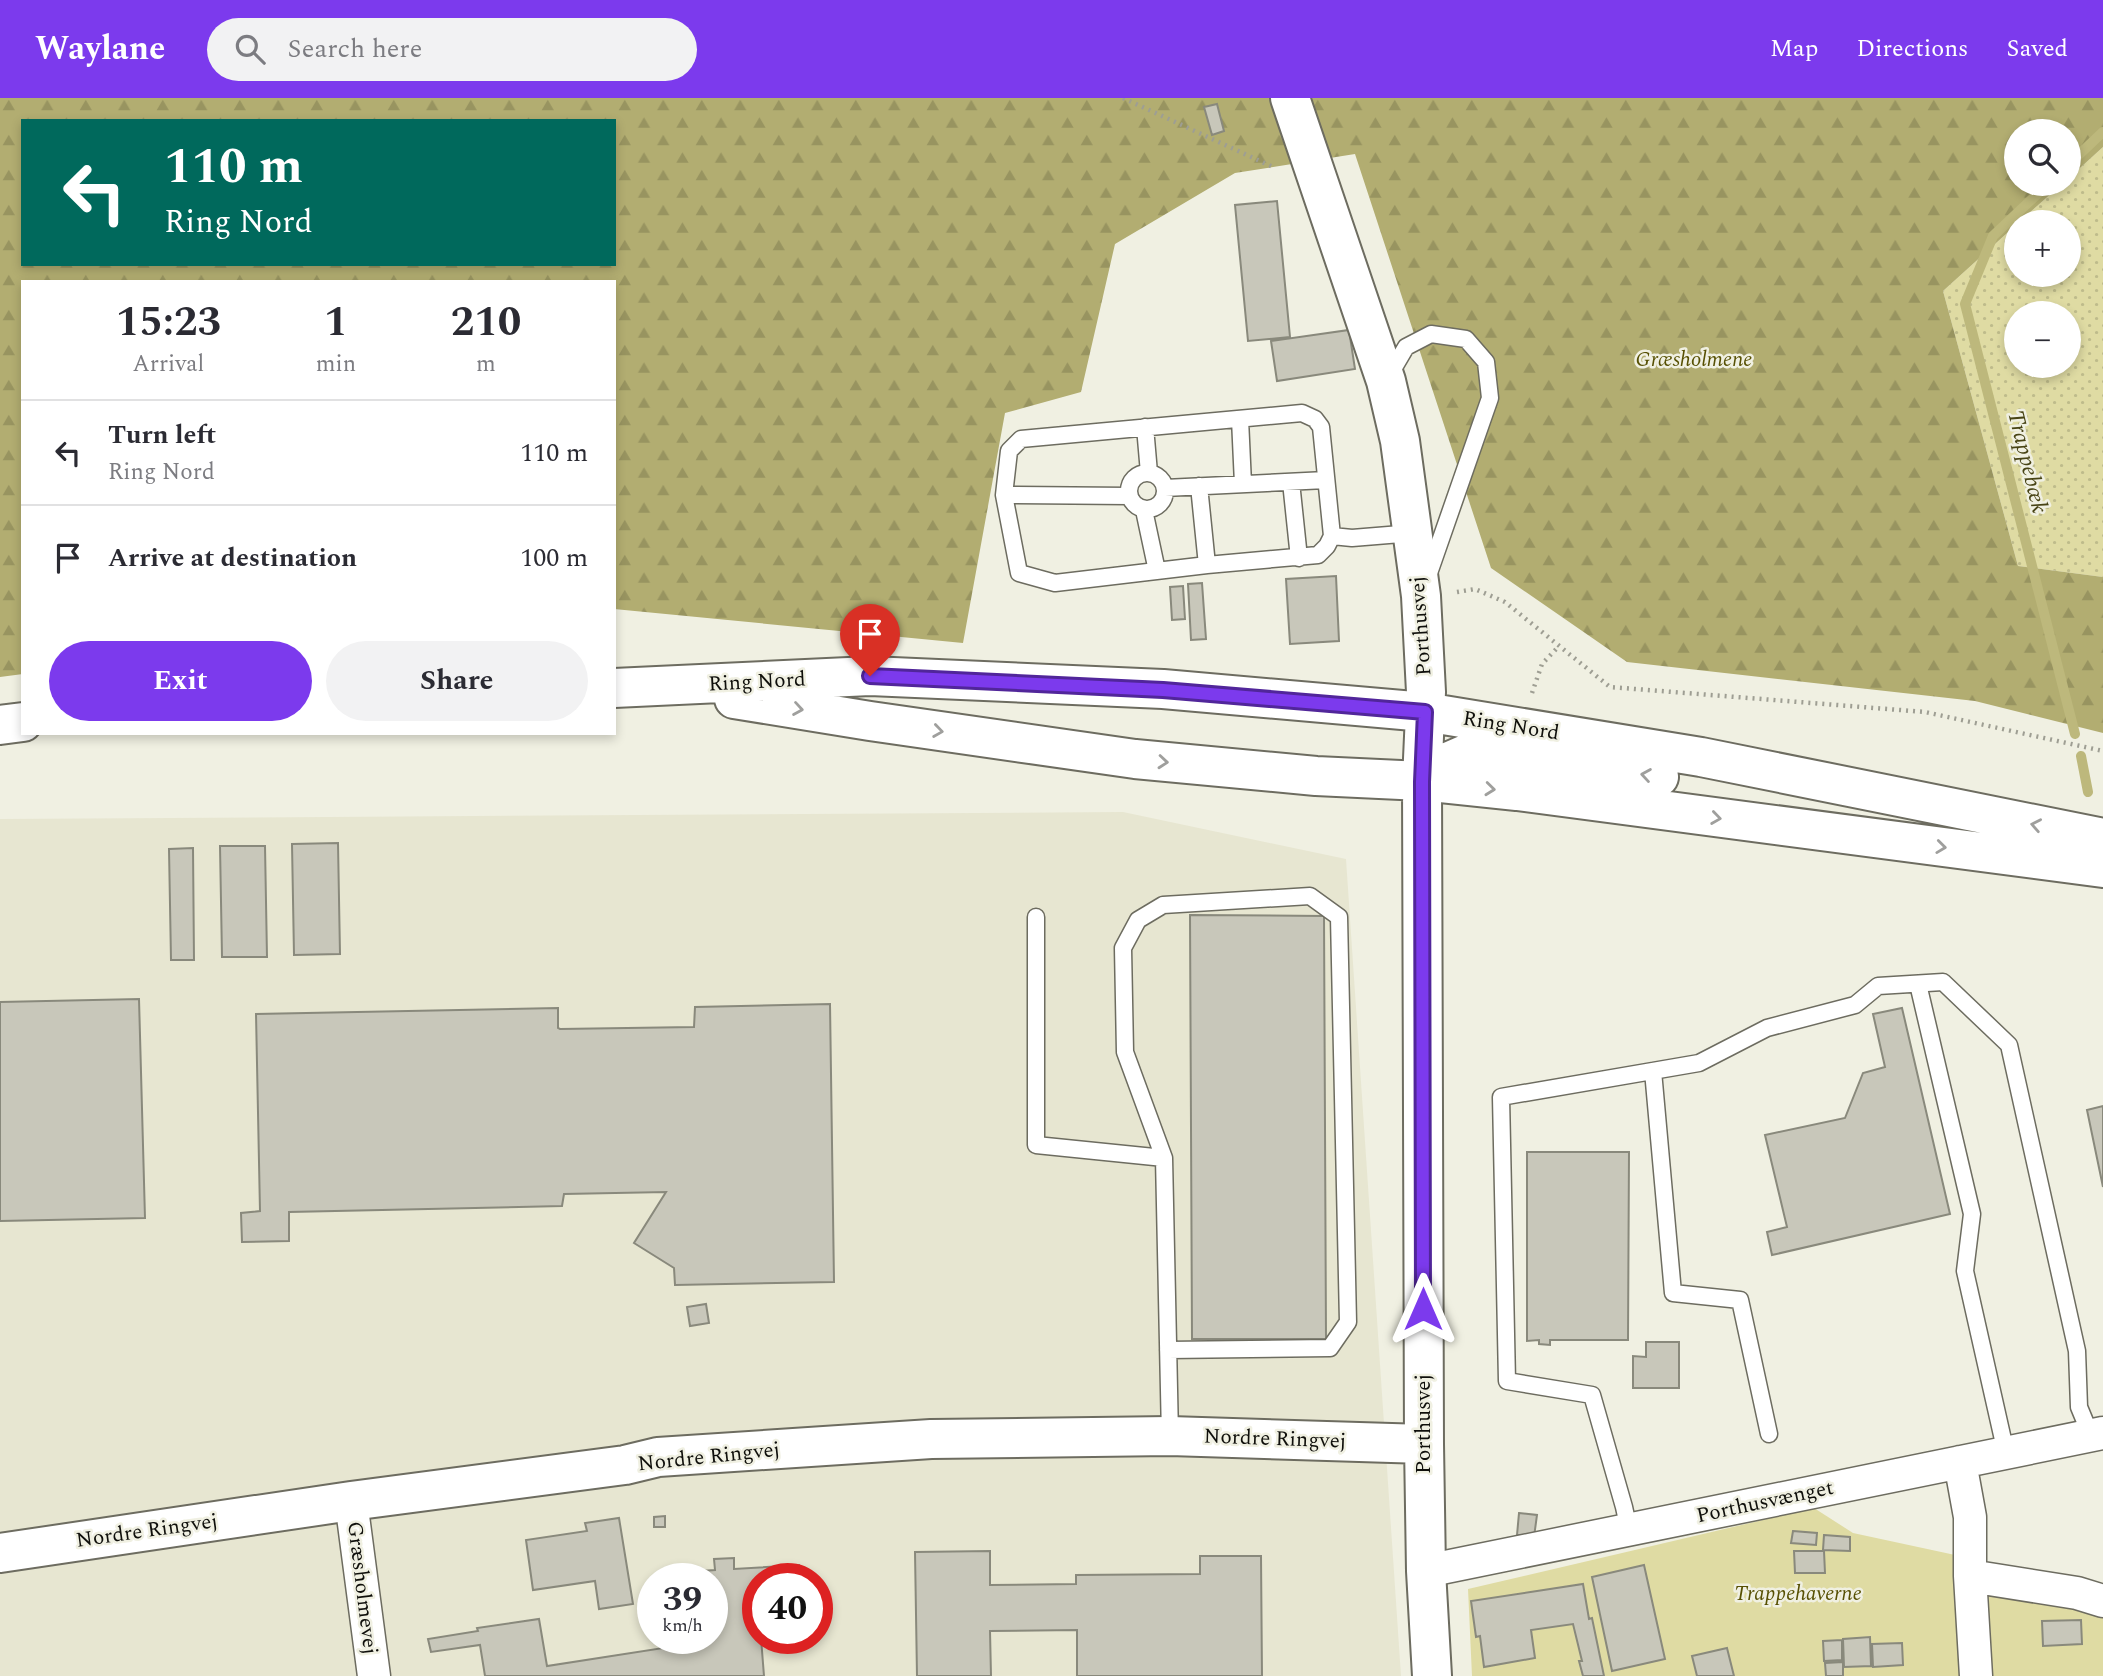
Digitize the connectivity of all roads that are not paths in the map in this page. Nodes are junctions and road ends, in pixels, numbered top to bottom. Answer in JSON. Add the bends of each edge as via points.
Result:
{"nodes":[{"id":1,"x":1290,"y":98,"type":"edge"},
{"id":2,"x":1386,"y":381,"type":"junction"},
{"id":3,"x":1240,"y":418,"type":"junction"},
{"id":4,"x":1145,"y":427,"type":"junction"},
{"id":5,"x":1149,"y":473,"type":"junction"},
{"id":6,"x":1326,"y":480,"type":"junction"},
{"id":7,"x":1292,"y":482,"type":"junction"},
{"id":8,"x":1243,"y":484,"type":"junction"},
{"id":9,"x":1199,"y":486,"type":"junction"},
{"id":10,"x":1165,"y":488,"type":"junction"},
{"id":11,"x":1004,"y":495,"type":"junction"},
{"id":12,"x":1129,"y":496,"type":"junction"},
{"id":13,"x":1144,"y":510,"type":"junction"},
{"id":14,"x":1413,"y":533,"type":"junction"},
{"id":15,"x":1332,"y":536,"type":"junction"},
{"id":16,"x":1299,"y":558,"type":"junction"},
{"id":17,"x":1207,"y":565,"type":"junction"},
{"id":18,"x":1157,"y":571,"type":"junction"},
{"id":19,"x":1421,"y":596,"type":"junction"},
{"id":20,"x":659,"y":686,"type":"junction"},
{"id":21,"x":616,"y":688,"type":"edge"},
{"id":22,"x":1425,"y":712,"type":"junction"},
{"id":23,"x":21,"y":722,"type":"edge"},
{"id":24,"x":0,"y":724,"type":"edge"},
{"id":25,"x":1422,"y":782,"type":"junction"},
{"id":26,"x":1957,"y":809,"type":"junction"},
{"id":27,"x":2103,"y":838,"type":"edge"},
{"id":28,"x":2103,"y":868,"type":"edge"},
{"id":29,"x":1036,"y":917,"type":"dead end"},
{"id":30,"x":1917,"y":984,"type":"junction"},
{"id":31,"x":1653,"y":1071,"type":"junction"},
{"id":32,"x":1164,"y":1158,"type":"junction"},
{"id":33,"x":1168,"y":1350,"type":"junction"},
{"id":34,"x":1769,"y":1434,"type":"dead end"},
{"id":35,"x":2097,"y":1434,"type":"edge"},
{"id":36,"x":1170,"y":1436,"type":"junction"},
{"id":37,"x":1423,"y":1444,"type":"junction"},
{"id":38,"x":2006,"y":1453,"type":"junction"},
{"id":39,"x":1960,"y":1462,"type":"junction"},
{"id":40,"x":351,"y":1501,"type":"junction"},
{"id":41,"x":1629,"y":1530,"type":"junction"},
{"id":42,"x":0,"y":1553,"type":"edge"},
{"id":43,"x":1426,"y":1571,"type":"junction"},
{"id":44,"x":1969,"y":1576,"type":"junction"},
{"id":45,"x":2103,"y":1601,"type":"edge"},
{"id":46,"x":373,"y":1676,"type":"edge"},
{"id":47,"x":1432,"y":1676,"type":"edge"},
{"id":48,"x":1976,"y":1676,"type":"edge"}],
"edges":[{"from":1,"to":2,"type":"street","name":"Porthusvej"},
{"from":2,"to":14,"type":"street","name":"Porthusvej"},
{"from":2,"to":19,"type":"lane","via":[[1406,347],[1431,334],[1466,340],[1486,362],[1490,398]]},
{"from":3,"to":4,"type":"lane"},
{"from":3,"to":6,"type":"lane","via":[[1302,412],[1315,419],[1321,427]]},
{"from":3,"to":8,"type":"lane"},
{"from":4,"to":5,"type":"lane"},
{"from":4,"to":11,"type":"lane","via":[[1021,439],[1009,451]]},
{"from":5,"to":10,"type":"lane"},
{"from":5,"to":12,"type":"lane","via":[[1137,475]]},
{"from":6,"to":7,"type":"lane"},
{"from":6,"to":15,"type":"lane"},
{"from":7,"to":8,"type":"lane"},
{"from":7,"to":16,"type":"lane"},
{"from":8,"to":9,"type":"lane"},
{"from":9,"to":10,"type":"lane"},
{"from":9,"to":17,"type":"lane"},
{"from":10,"to":13,"type":"lane","via":[[1164,499],[1156,508]]},
{"from":11,"to":12,"type":"lane"},
{"from":11,"to":18,"type":"lane","via":[[1019,573],[1055,583]]},
{"from":12,"to":13,"type":"lane"},
{"from":13,"to":18,"type":"lane"},
{"from":14,"to":15,"type":"lane"},
{"from":14,"to":19,"type":"street","name":"Porthusvej"},
{"from":15,"to":16,"type":"lane","via":[[1318,555]]},
{"from":16,"to":17,"type":"lane"},
{"from":17,"to":18,"type":"lane"},
{"from":19,"to":22,"type":"street","name":"Porthusvej"},
{"from":20,"to":21,"type":"street","name":"Ring Nord"},
{"from":20,"to":22,"type":"street","name":"Ring Nord","via":[[870,676],[1163,690]]},
{"from":20,"to":25,"type":"street","name":"Ring Nord","one_way":true,"via":[[1135,759]]},
{"from":22,"to":25,"type":"street","name":"Porthusvej"},
{"from":22,"to":26,"type":"street","name":"Ring Nord","via":[[1701,757]]},
{"from":23,"to":24,"type":"street"},
{"from":26,"to":25,"type":"street","one_way":true,"via":[[1843,806],[1511,756],[1466,754],[1443,764]]},
{"from":25,"to":28,"type":"street","name":"Ring Nord","one_way":true},
{"from":25,"to":37,"type":"street","name":"Porthusvej"},
{"from":27,"to":26,"type":"street","name":"Ring Nord","one_way":true},
{"from":29,"to":32,"type":"lane","via":[[1036,1145]]},
{"from":30,"to":31,"type":"lane","via":[[1878,986],[1855,1005],[1767,1028],[1699,1063]]},
{"from":30,"to":35,"type":"lane","via":[[1943,982],[2009,1045],[2077,1351],[2079,1407]]},
{"from":30,"to":38,"type":"lane","via":[[1972,1214],[1965,1271]]},
{"from":31,"to":34,"type":"lane","via":[[1673,1293],[1740,1300]]},
{"from":31,"to":41,"type":"lane","via":[[1501,1097],[1507,1381],[1592,1395]]},
{"from":32,"to":33,"type":"lane"},
{"from":32,"to":33,"type":"lane","via":[[1125,1052],[1123,948],[1138,920],[1163,905],[1310,896],[1339,917],[1348,1322],[1330,1349]]},
{"from":33,"to":36,"type":"lane"},
{"from":35,"to":38,"type":"street","name":"Porthusvænget"},
{"from":36,"to":37,"type":"street","name":"Nordre Ringvej"},
{"from":36,"to":40,"type":"street","name":"Nordre Ringvej","via":[[931,1439],[658,1457]]},
{"from":37,"to":43,"type":"street","name":"Porthusvej"},
{"from":38,"to":39,"type":"street","name":"Porthusvænget"},
{"from":39,"to":41,"type":"street","name":"Porthusvænget"},
{"from":39,"to":44,"type":"street","via":[[1970,1517]]},
{"from":40,"to":42,"type":"street","name":"Nordre Ringvej"},
{"from":40,"to":46,"type":"street","name":"Græsholmevej"},
{"from":41,"to":43,"type":"street","name":"Porthusvænget"},
{"from":43,"to":47,"type":"street","name":"Porthusvej"},
{"from":44,"to":45,"type":"street"},
{"from":44,"to":48,"type":"street"}]}
